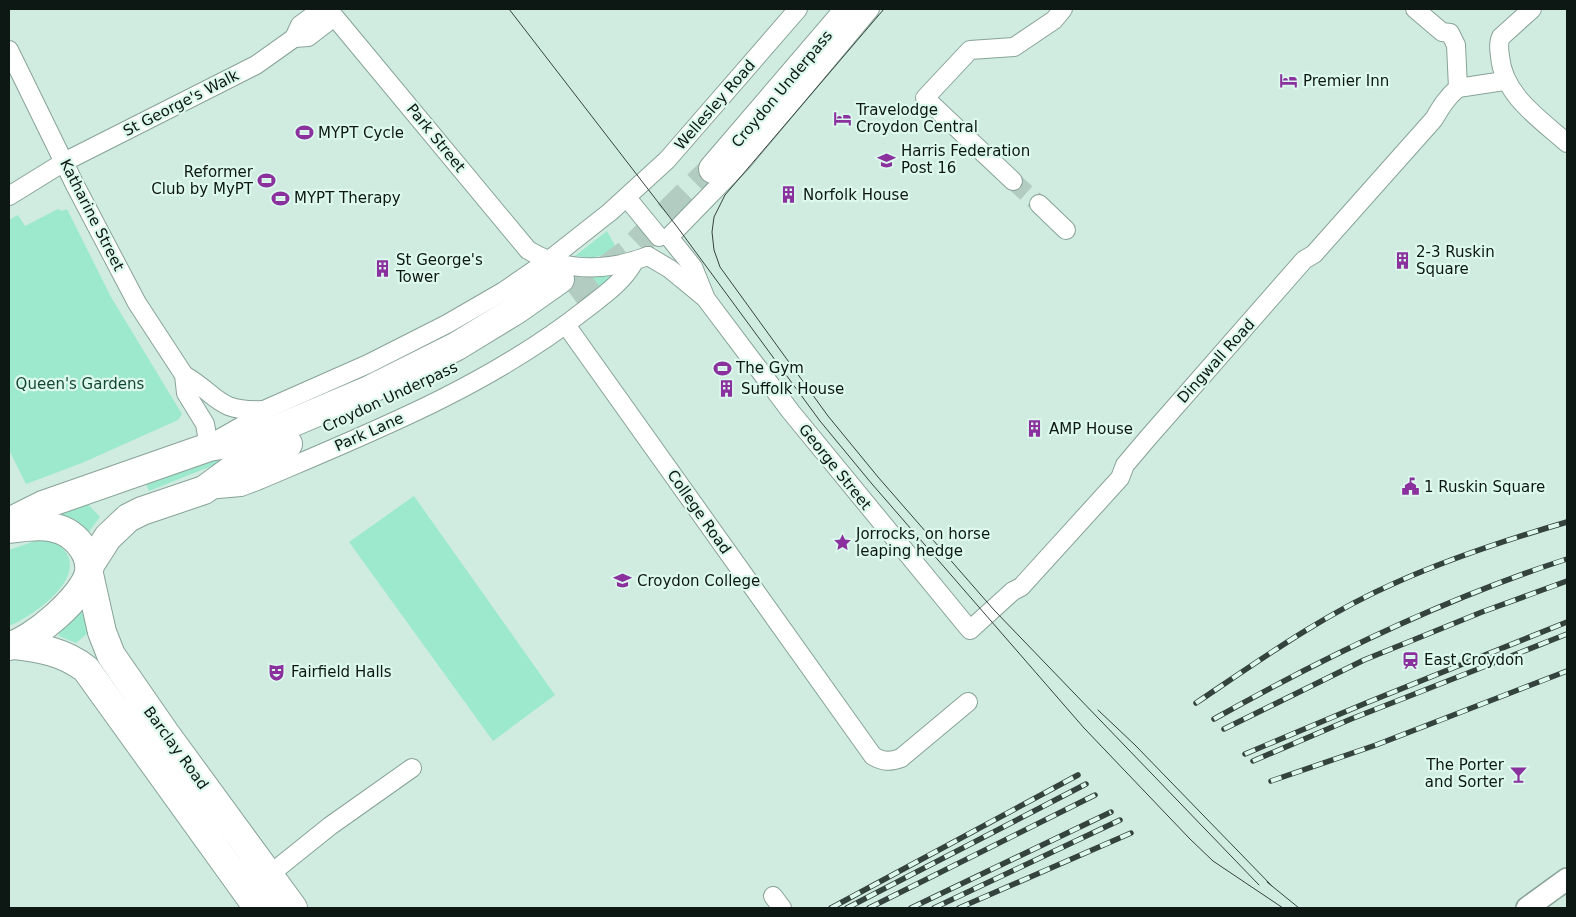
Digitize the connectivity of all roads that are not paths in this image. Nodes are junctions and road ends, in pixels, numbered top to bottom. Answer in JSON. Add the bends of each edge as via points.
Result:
{"nodes":[{"id":1,"x":798,"y":9,"type":"edge"},
{"id":2,"x":827,"y":9,"type":"edge"},
{"id":3,"x":850,"y":9,"type":"edge"},
{"id":4,"x":870,"y":9,"type":"edge"},
{"id":5,"x":1064,"y":9,"type":"edge"},
{"id":6,"x":1415,"y":9,"type":"edge"},
{"id":7,"x":1532,"y":9,"type":"edge"},
{"id":8,"x":328,"y":12,"type":"edge"},
{"id":9,"x":9,"y":50,"type":"edge"},
{"id":10,"x":1504,"y":80,"type":"junction"},
{"id":11,"x":1458,"y":88,"type":"junction"},
{"id":12,"x":1567,"y":143,"type":"edge"},
{"id":13,"x":64,"y":162,"type":"junction"},
{"id":14,"x":1013,"y":181,"type":"tunnel mouth"},
{"id":15,"x":9,"y":196,"type":"edge"},
{"id":16,"x":627,"y":198,"type":"junction"},
{"id":17,"x":1039,"y":204,"type":"tunnel mouth"},
{"id":18,"x":1066,"y":230,"type":"dead end"},
{"id":19,"x":664,"y":237,"type":"junction"},
{"id":20,"x":641,"y":259,"type":"junction"},
{"id":21,"x":560,"y":278,"type":"junction"},
{"id":22,"x":706,"y":299,"type":"junction"},
{"id":23,"x":566,"y":325,"type":"junction"},
{"id":24,"x":184,"y":375,"type":"junction"},
{"id":25,"x":264,"y":410,"type":"junction"},
{"id":26,"x":209,"y":447,"type":"junction"},
{"id":27,"x":204,"y":490,"type":"junction"},
{"id":28,"x":9,"y":522,"type":"edge"},
{"id":29,"x":9,"y":529,"type":"edge"},
{"id":30,"x":89,"y":569,"type":"junction"},
{"id":31,"x":970,"y":630,"type":"joint"},
{"id":32,"x":11,"y":645,"type":"edge"},
{"id":33,"x":968,"y":702,"type":"dead end"},
{"id":34,"x":412,"y":768,"type":"dead end"},
{"id":35,"x":222,"y":860,"type":"junction"},
{"id":36,"x":269,"y":875,"type":"junction"},
{"id":37,"x":1567,"y":879,"type":"edge"},
{"id":38,"x":258,"y":908,"type":"edge"},
{"id":39,"x":275,"y":908,"type":"edge"},
{"id":40,"x":293,"y":908,"type":"edge"},
{"id":41,"x":1527,"y":908,"type":"edge"}],
"edges":[{"from":1,"to":16,"type":"street","name":"Wellesley Road","via":[[691,135]]},
{"from":2,"to":3,"type":"main road","name":"Croydon Underpass","via":[[707,163]]},
{"from":4,"to":19,"type":"street","via":[[741,163]]},
{"from":5,"to":14,"type":"street","via":[[1054,20],[1014,47],[970,50],[925,98]]},
{"from":6,"to":11,"type":"street","via":[[1442,32],[1450,33],[1456,45]]},
{"from":7,"to":10,"type":"street","via":[[1500,40]]},
{"from":8,"to":13,"type":"street","name":"St George's Walk","via":[[308,37],[294,38],[256,65]]},
{"from":8,"to":21,"type":"street","name":"Park Street","via":[[378,67],[523,245]]},
{"from":9,"to":13,"type":"street","name":"Katharine Street"},
{"from":10,"to":11,"type":"street"},
{"from":10,"to":12,"type":"street","via":[[1522,102]]},
{"from":11,"to":31,"type":"street","name":"Dingwall Road","via":[[1358,205],[1314,254],[1304,260],[1147,439],[1125,465],[1120,478],[1061,544],[1021,587]]},
{"from":13,"to":15,"type":"street","name":"St George's Walk"},
{"from":13,"to":24,"type":"street","name":"Katharine Street","via":[[137,302]]},
{"from":16,"to":19,"type":"street","name":"George Street"},
{"from":16,"to":21,"type":"street"},
{"from":17,"to":18,"type":"street"},
{"from":19,"to":20,"type":"street"},
{"from":19,"to":22,"type":"street","name":"George Street","via":[[693,267]]},
{"from":20,"to":21,"type":"street","via":[[594,268],[569,266]]},
{"from":20,"to":22,"type":"street","name":"George Street","via":[[670,269]]},
{"from":20,"to":23,"type":"street","name":"Park Lane","via":[[620,282]]},
{"from":21,"to":25,"type":"street","via":[[483,304],[413,342]]},
{"from":21,"to":26,"type":"main road","name":"Croydon Underpass","via":[[487,328],[399,376],[251,440]]},
{"from":21,"to":27,"type":"main road","name":"Croydon Underpass","via":[[500,342],[441,375],[234,468]]},
{"from":22,"to":31,"type":"street","name":"George Street","via":[[820,450]]},
{"from":23,"to":27,"type":"street","name":"Park Lane","via":[[501,367],[398,419],[241,487]]},
{"from":23,"to":33,"type":"street","name":"College Road","via":[[873,756],[892,762],[913,750]]},
{"from":24,"to":25,"type":"street","name":"Katharine Street","via":[[228,407]]},
{"from":24,"to":26,"type":"street","name":"Katharine Street","via":[[186,393],[205,424]]},
{"from":25,"to":26,"type":"street"},
{"from":26,"to":28,"type":"main road","via":[[43,505]]},
{"from":27,"to":30,"type":"main road","name":"Park Lane","via":[[128,518],[108,537]]},
{"from":29,"to":30,"type":"main road","name":"Barclay Road","via":[[33,525],[66,531],[80,544]]},
{"from":30,"to":32,"type":"main road","name":"Park Lane","via":[[78,593],[51,619]]},
{"from":30,"to":36,"type":"main road","name":"Barclay Road","via":[[102,632],[111,655]]},
{"from":32,"to":35,"type":"main road","name":"Barclay Road","via":[[36,647],[65,655],[86,669]]},
{"from":34,"to":36,"type":"street","via":[[330,826]]},
{"from":35,"to":36,"type":"street","via":[[252,878],[261,879]]},
{"from":35,"to":38,"type":"main road","name":"Barclay Road"},
{"from":36,"to":39,"type":"street","via":[[264,885]]},
{"from":36,"to":40,"type":"main road","name":"Barclay Road"},
{"from":37,"to":41,"type":"street"}]}
